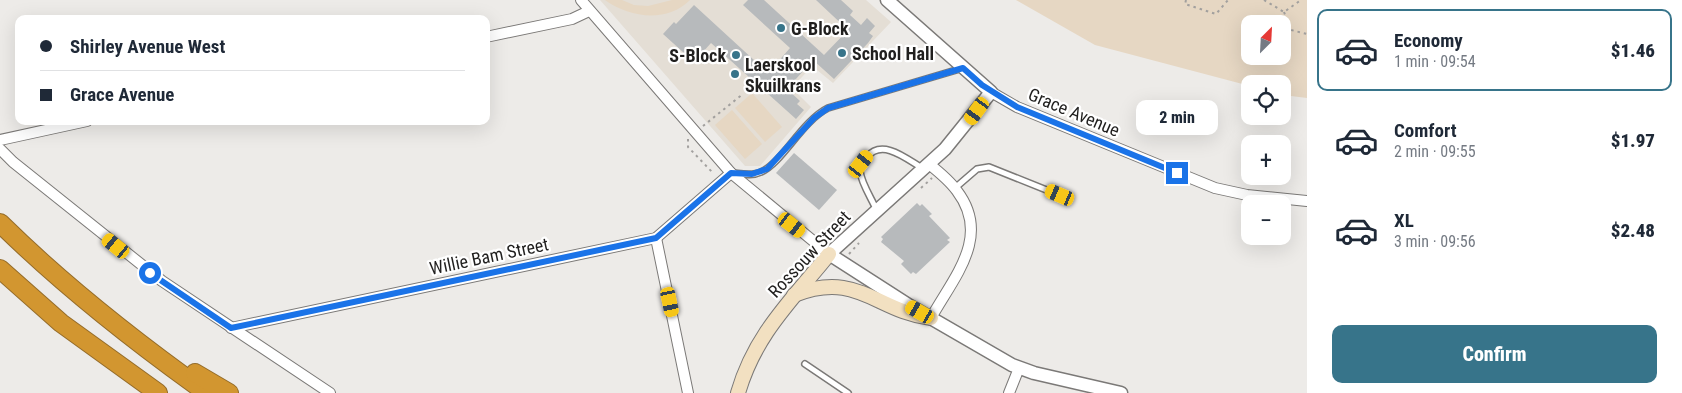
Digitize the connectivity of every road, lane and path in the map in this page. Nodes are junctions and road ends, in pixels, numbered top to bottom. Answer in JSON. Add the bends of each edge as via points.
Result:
{"nodes":[{"id":1,"x":581,"y":0,"type":"edge"},
{"id":2,"x":887,"y":0,"type":"edge"},
{"id":3,"x":1186,"y":0,"type":"edge"},
{"id":4,"x":1228,"y":0,"type":"edge"},
{"id":5,"x":1264,"y":0,"type":"edge"},
{"id":6,"x":1301,"y":0,"type":"edge"},
{"id":7,"x":589,"y":11,"type":"junction"},
{"id":8,"x":1284,"y":12,"type":"junction"},
{"id":9,"x":1307,"y":34,"type":"edge"},
{"id":10,"x":490,"y":37,"type":"edge"},
{"id":11,"x":963,"y":68,"type":"junction"},
{"id":12,"x":991,"y":92,"type":"junction"},
{"id":13,"x":743,"y":94,"type":"dead end"},
{"id":14,"x":69,"y":125,"type":"edge"},
{"id":15,"x":700,"y":128,"type":"dead end"},
{"id":16,"x":690,"y":138,"type":"dead end"},
{"id":17,"x":0,"y":140,"type":"edge"},
{"id":18,"x":0,"y":149,"type":"edge"},
{"id":19,"x":927,"y":166,"type":"junction"},
{"id":20,"x":731,"y":173,"type":"junction"},
{"id":21,"x":715,"y":176,"type":"dead end"},
{"id":22,"x":955,"y":188,"type":"junction"},
{"id":23,"x":1060,"y":195,"type":"dead end"},
{"id":24,"x":1307,"y":201,"type":"edge"},
{"id":25,"x":877,"y":211,"type":"junction"},
{"id":26,"x":0,"y":223,"type":"edge"},
{"id":27,"x":656,"y":238,"type":"junction"},
{"id":28,"x":829,"y":254,"type":"junction"},
{"id":29,"x":0,"y":269,"type":"edge"},
{"id":30,"x":794,"y":295,"type":"junction"},
{"id":31,"x":931,"y":318,"type":"junction"},
{"id":32,"x":61,"y":323,"type":"junction"},
{"id":33,"x":231,"y":328,"type":"junction"},
{"id":34,"x":131,"y":338,"type":"junction"},
{"id":35,"x":805,"y":364,"type":"dead end"},
{"id":36,"x":1019,"y":368,"type":"junction"},
{"id":37,"x":840,"y":388,"type":"junction"},
{"id":38,"x":142,"y":393,"type":"edge"},
{"id":39,"x":158,"y":393,"type":"edge"},
{"id":40,"x":207,"y":393,"type":"edge"},
{"id":41,"x":229,"y":393,"type":"edge"},
{"id":42,"x":330,"y":393,"type":"edge"},
{"id":43,"x":688,"y":393,"type":"edge"},
{"id":44,"x":738,"y":393,"type":"edge"},
{"id":45,"x":836,"y":393,"type":"edge"},
{"id":46,"x":848,"y":393,"type":"edge"},
{"id":47,"x":1009,"y":393,"type":"edge"},
{"id":48,"x":1121,"y":393,"type":"edge"}],
"edges":[{"from":1,"to":7,"type":"street"},
{"from":2,"to":11,"type":"street","name":"Grace Avenue"},
{"from":3,"to":4,"type":"path","via":[[1185,4],[1216,14]]},
{"from":5,"to":8,"type":"path"},
{"from":6,"to":8,"type":"path"},
{"from":7,"to":10,"type":"street","via":[[580,17]]},
{"from":7,"to":20,"type":"street"},
{"from":8,"to":9,"type":"path","via":[[1291,30]]},
{"from":11,"to":12,"type":"street","name":"Grace Avenue"},
{"from":11,"to":20,"type":"lane","via":[[828,108],[814,118],[767,169],[752,174]]},
{"from":12,"to":19,"type":"street","name":"Rossouw Street","via":[[957,136]]},
{"from":12,"to":24,"type":"street","name":"Grace Avenue","via":[[1017,107],[1205,184],[1247,194]]},
{"from":13,"to":15,"type":"path"},
{"from":14,"to":17,"type":"street"},
{"from":16,"to":21,"type":"path","via":[[688,147]]},
{"from":18,"to":33,"type":"street","via":[[138,264]]},
{"from":19,"to":22,"type":"street"},
{"from":19,"to":25,"type":"street","name":"Rossouw Street"},
{"from":19,"to":25,"type":"lane","via":[[882,149],[870,154],[861,164],[860,172]]},
{"from":20,"to":27,"type":"street","name":"Willie Bam Street"},
{"from":20,"to":28,"type":"street"},
{"from":22,"to":23,"type":"lane","via":[[977,169],[989,167]]},
{"from":22,"to":31,"type":"street","via":[[968,217],[971,231],[969,248],[966,260]]},
{"from":25,"to":28,"type":"street","name":"Rossouw Street"},
{"from":26,"to":34,"type":"highway","via":[[33,256]]},
{"from":27,"to":33,"type":"street","name":"Willie Bam Street"},
{"from":27,"to":43,"type":"street"},
{"from":28,"to":30,"type":"main road","name":"Rossouw Street"},
{"from":28,"to":31,"type":"street"},
{"from":29,"to":32,"type":"highway"},
{"from":30,"to":31,"type":"main road","via":[[826,286],[841,287]]},
{"from":30,"to":44,"type":"main road","name":"Rossouw Street","via":[[760,339]]},
{"from":31,"to":36,"type":"street"},
{"from":32,"to":38,"type":"highway"},
{"from":32,"to":39,"type":"highway"},
{"from":33,"to":42,"type":"street"},
{"from":34,"to":40,"type":"highway"},
{"from":34,"to":41,"type":"highway"},
{"from":35,"to":37,"type":"lane"},
{"from":36,"to":47,"type":"street"},
{"from":36,"to":48,"type":"street"},
{"from":37,"to":45,"type":"lane"},
{"from":37,"to":46,"type":"lane"}]}
